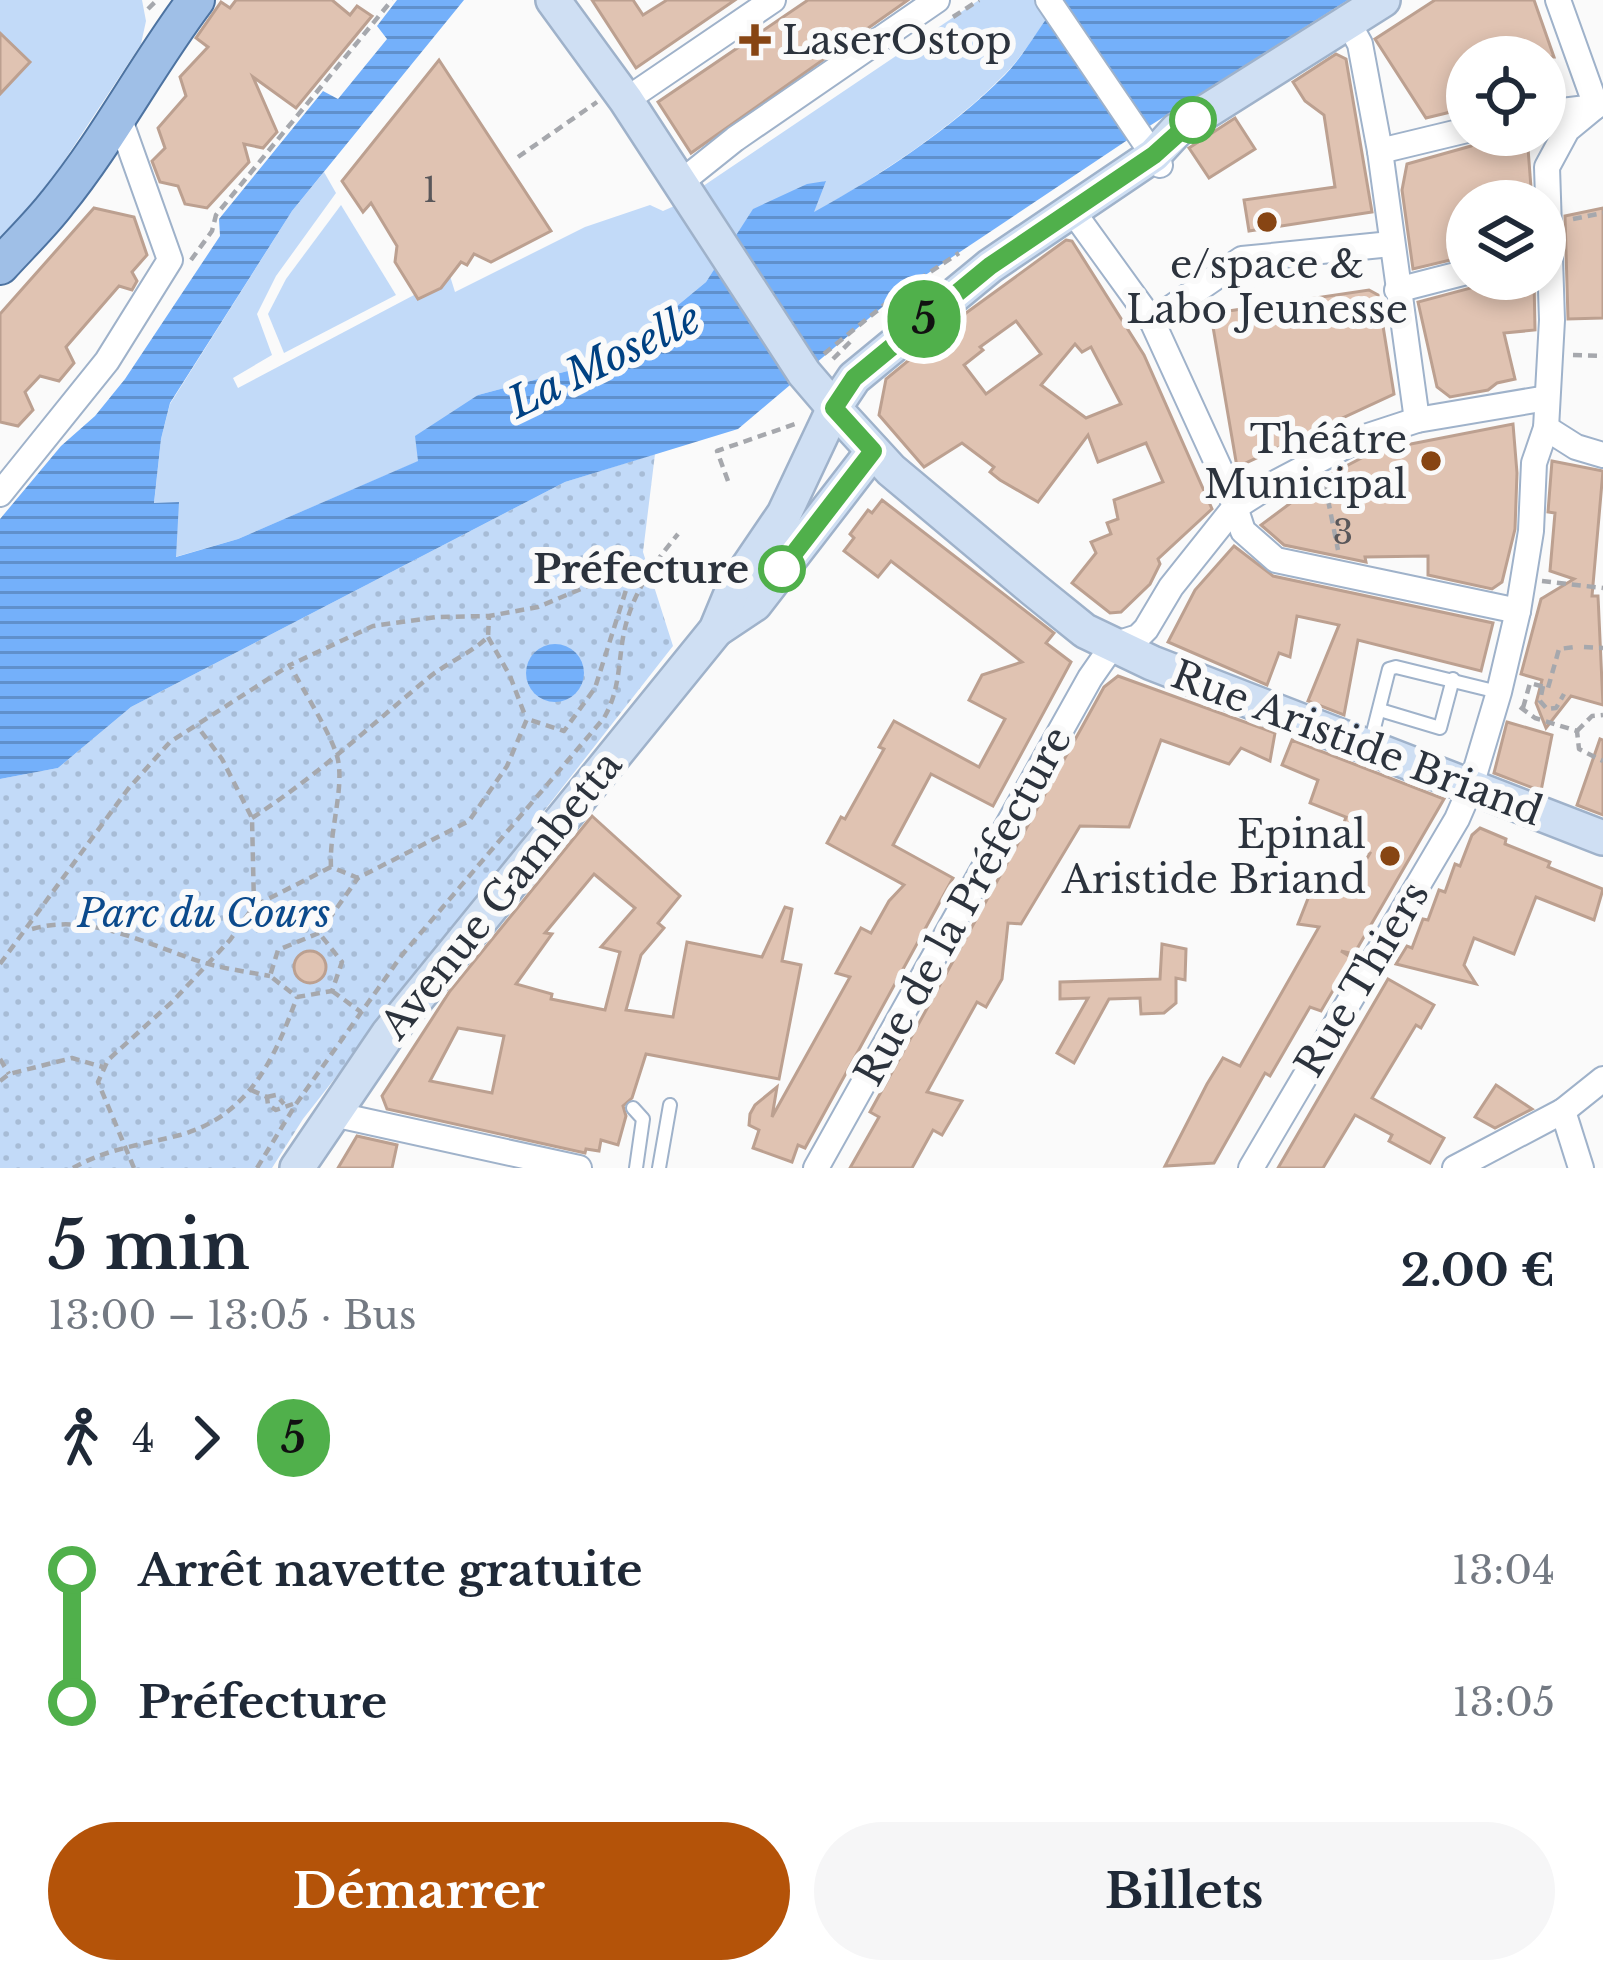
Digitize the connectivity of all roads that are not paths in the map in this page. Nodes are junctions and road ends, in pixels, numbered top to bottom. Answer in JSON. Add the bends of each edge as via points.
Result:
{"nodes":[{"id":1,"x":196,"y":0,"type":"edge"},
{"id":2,"x":553,"y":0,"type":"edge"},
{"id":3,"x":772,"y":0,"type":"edge"},
{"id":4,"x":937,"y":0,"type":"edge"},
{"id":5,"x":1048,"y":0,"type":"edge"},
{"id":6,"x":1383,"y":0,"type":"edge"},
{"id":7,"x":1558,"y":0,"type":"edge"},
{"id":8,"x":1348,"y":22,"type":"junction"},
{"id":9,"x":622,"y":94,"type":"junction"},
{"id":10,"x":1600,"y":106,"type":"edge"},
{"id":11,"x":1566,"y":110,"type":"edge"},
{"id":12,"x":119,"y":116,"type":"junction"},
{"id":13,"x":1446,"y":135,"type":"edge"},
{"id":14,"x":1379,"y":151,"type":"junction"},
{"id":15,"x":1152,"y":152,"type":"junction"},
{"id":16,"x":1549,"y":180,"type":"edge"},
{"id":17,"x":680,"y":183,"type":"junction"},
{"id":18,"x":1071,"y":209,"type":"junction"},
{"id":19,"x":1391,"y":244,"type":"junction"},
{"id":20,"x":0,"y":266,"type":"edge"},
{"id":21,"x":1446,"y":277,"type":"edge"},
{"id":22,"x":1397,"y":290,"type":"junction"},
{"id":23,"x":1551,"y":300,"type":"edge"},
{"id":24,"x":1152,"y":321,"type":"junction"},
{"id":25,"x":1547,"y":398,"type":"junction"},
{"id":26,"x":834,"y":408,"type":"junction"},
{"id":27,"x":1418,"y":420,"type":"junction"},
{"id":28,"x":1546,"y":428,"type":"junction"},
{"id":29,"x":1603,"y":455,"type":"edge"},
{"id":30,"x":882,"y":461,"type":"junction"},
{"id":31,"x":0,"y":494,"type":"edge"},
{"id":32,"x":1234,"y":508,"type":"junction"},
{"id":33,"x":1518,"y":611,"type":"junction"},
{"id":34,"x":716,"y":630,"type":"junction"},
{"id":35,"x":1113,"y":645,"type":"junction"},
{"id":36,"x":1454,"y":679,"type":"junction"},
{"id":37,"x":1505,"y":699,"type":"junction"},
{"id":38,"x":1381,"y":710,"type":"junction"},
{"id":39,"x":1369,"y":750,"type":"junction"},
{"id":40,"x":1471,"y":789,"type":"junction"},
{"id":41,"x":1603,"y":838,"type":"edge"},
{"id":42,"x":1603,"y":1079,"type":"edge"},
{"id":43,"x":670,"y":1105,"type":"dead end"},
{"id":44,"x":633,"y":1108,"type":"dead end"},
{"id":45,"x":1563,"y":1111,"type":"junction"},
{"id":46,"x":333,"y":1114,"type":"junction"},
{"id":47,"x":297,"y":1168,"type":"edge"},
{"id":48,"x":579,"y":1168,"type":"edge"},
{"id":49,"x":636,"y":1168,"type":"edge"},
{"id":50,"x":659,"y":1168,"type":"edge"},
{"id":51,"x":816,"y":1168,"type":"edge"},
{"id":52,"x":1251,"y":1168,"type":"edge"},
{"id":53,"x":1455,"y":1168,"type":"edge"},
{"id":54,"x":1581,"y":1168,"type":"edge"}],
"edges":[{"from":1,"to":12,"type":"main road","via":[[158,24]]},
{"from":2,"to":9,"type":"street","name":"Rue Aristide Briand"},
{"from":3,"to":9,"type":"street"},
{"from":4,"to":17,"type":"street"},
{"from":5,"to":15,"type":"street"},
{"from":6,"to":8,"type":"street","name":"Avenue Gambetta"},
{"from":7,"to":10,"type":"street"},
{"from":8,"to":14,"type":"street","via":[[1360,44]]},
{"from":8,"to":15,"type":"street","name":"Avenue Gambetta"},
{"from":9,"to":17,"type":"street","name":"Rue Aristide Briand"},
{"from":10,"to":11,"type":"street"},
{"from":10,"to":16,"type":"street","name":"Rue Thiers","via":[[1567,130],[1551,155]]},
{"from":12,"to":20,"type":"main road","via":[[58,203]]},
{"from":12,"to":31,"type":"street","via":[[170,260],[107,361]]},
{"from":13,"to":14,"type":"street"},
{"from":14,"to":19,"type":"street"},
{"from":15,"to":18,"type":"street","name":"Avenue Gambetta"},
{"from":17,"to":26,"type":"street","name":"Rue Aristide Briand"},
{"from":18,"to":24,"type":"street"},
{"from":18,"to":26,"type":"street","name":"Avenue Gambetta","via":[[887,349]]},
{"from":19,"to":22,"type":"street"},
{"from":19,"to":24,"type":"street","via":[[1242,260]]},
{"from":21,"to":22,"type":"street"},
{"from":22,"to":27,"type":"street"},
{"from":23,"to":25,"type":"street","name":"Rue Thiers"},
{"from":24,"to":32,"type":"street"},
{"from":25,"to":27,"type":"street"},
{"from":25,"to":28,"type":"street","name":"Rue Thiers"},
{"from":26,"to":30,"type":"street","name":"Rue Aristide Briand"},
{"from":26,"to":34,"type":"street","name":"Avenue Gambetta"},
{"from":27,"to":32,"type":"street","via":[[1359,439]]},
{"from":28,"to":29,"type":"street"},
{"from":28,"to":33,"type":"street","name":"Rue Thiers","via":[[1534,463]]},
{"from":30,"to":34,"type":"street","name":"Avenue Gambetta","via":[[755,604]]},
{"from":30,"to":35,"type":"street","name":"Rue Aristide Briand","via":[[1085,631]]},
{"from":32,"to":33,"type":"street","via":[[1243,531],[1276,560]]},
{"from":32,"to":35,"type":"street","name":"Rue de la Préfecture","via":[[1146,628]]},
{"from":33,"to":37,"type":"street","name":"Rue Thiers"},
{"from":34,"to":46,"type":"street","name":"Avenue Gambetta","via":[[388,1034]]},
{"from":35,"to":39,"type":"street","name":"Rue Aristide Briand","via":[[1218,701]]},
{"from":35,"to":51,"type":"street","name":"Rue de la Préfecture"},
{"from":36,"to":37,"type":"lane"},
{"from":36,"to":38,"type":"lane","via":[[1389,669]]},
{"from":36,"to":38,"type":"lane","via":[[1440,728]]},
{"from":37,"to":40,"type":"street","name":"Rue Thiers"},
{"from":38,"to":39,"type":"lane"},
{"from":39,"to":40,"type":"street","name":"Rue Aristide Briand"},
{"from":40,"to":41,"type":"street","name":"Rue Aristide Briand"},
{"from":40,"to":52,"type":"street","name":"Rue Thiers"},
{"from":42,"to":45,"type":"street"},
{"from":43,"to":50,"type":"lane"},
{"from":44,"to":49,"type":"lane","via":[[643,1119]]},
{"from":45,"to":53,"type":"street"},
{"from":45,"to":54,"type":"street"},
{"from":46,"to":47,"type":"street","name":"Avenue Gambetta"},
{"from":46,"to":48,"type":"street"}]}
